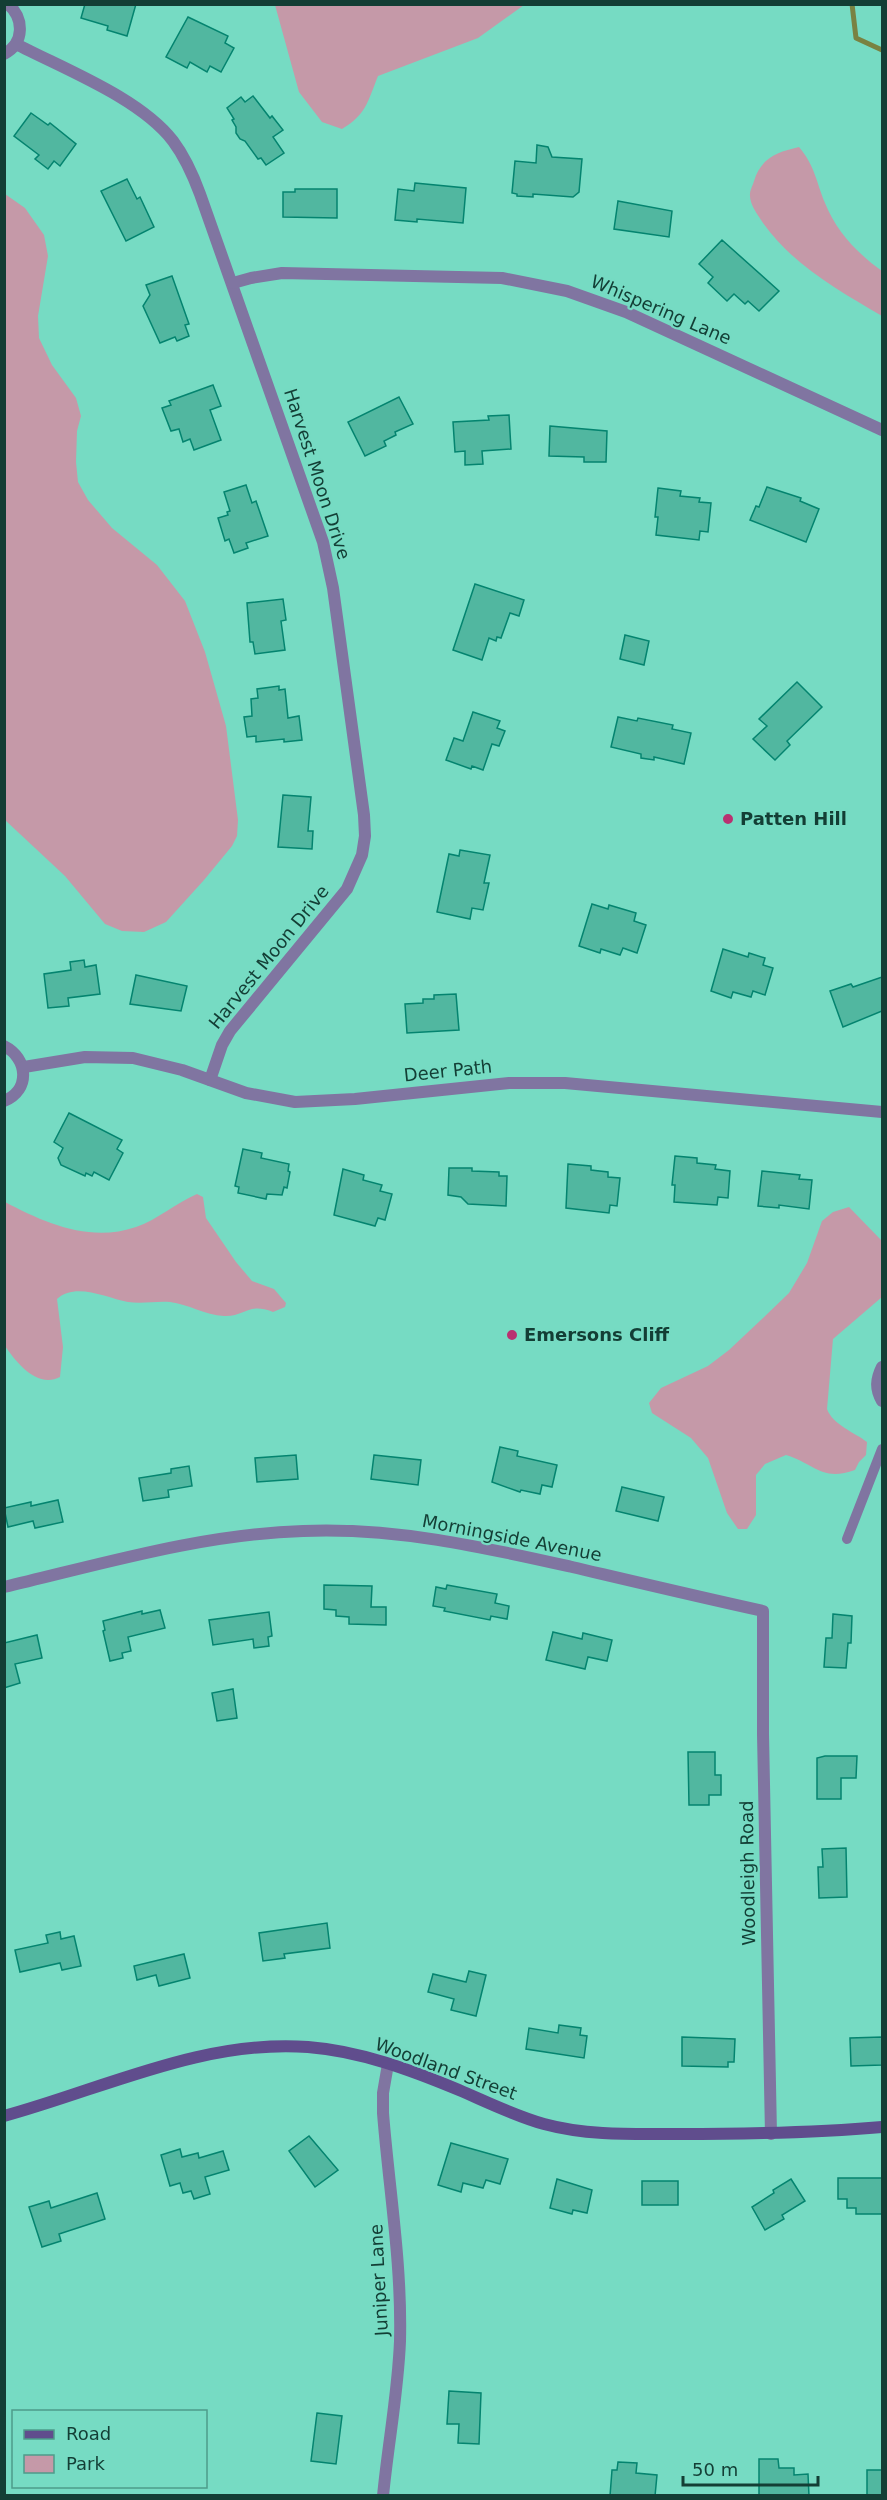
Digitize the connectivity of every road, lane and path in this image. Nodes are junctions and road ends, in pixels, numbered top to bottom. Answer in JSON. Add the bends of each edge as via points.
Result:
{"nodes":[{"id":1,"x":8,"y":4,"type":"edge"},
{"id":2,"x":16,"y":44,"type":"junction"},
{"id":3,"x":4,"y":54,"type":"edge"},
{"id":4,"x":233,"y":283,"type":"junction"},
{"id":5,"x":882,"y":429,"type":"edge"},
{"id":6,"x":4,"y":1046,"type":"edge"},
{"id":7,"x":24,"y":1067,"type":"junction"},
{"id":8,"x":210,"y":1080,"type":"junction"},
{"id":9,"x":4,"y":1101,"type":"edge"},
{"id":10,"x":882,"y":1112,"type":"edge"},
{"id":11,"x":882,"y":1366,"type":"edge"},
{"id":12,"x":882,"y":1401,"type":"edge"},
{"id":13,"x":882,"y":1449,"type":"edge"},
{"id":14,"x":847,"y":1539,"type":"dead end"},
{"id":15,"x":4,"y":1587,"type":"edge"},
{"id":16,"x":763,"y":1611,"type":"joint"},
{"id":17,"x":388,"y":2064,"type":"junction"},
{"id":18,"x":4,"y":2116,"type":"edge"},
{"id":19,"x":882,"y":2127,"type":"edge"},
{"id":20,"x":771,"y":2134,"type":"junction"},
{"id":21,"x":383,"y":2496,"type":"edge"}],
"edges":[{"from":1,"to":2,"type":"street","via":[[20,22]]},
{"from":2,"to":3,"type":"street"},
{"from":2,"to":4,"type":"street","name":"Harvest Moon Drive","via":[[119,97],[171,139],[193,175]]},
{"from":4,"to":5,"type":"street","name":"Whispering Lane","via":[[282,273],[472,276],[534,284],[626,312]]},
{"from":4,"to":8,"type":"street","name":"Harvest Moon Drive","via":[[316,519],[328,566],[365,836],[362,855],[346,889],[230,1030]]},
{"from":6,"to":7,"type":"street","via":[[13,1050]]},
{"from":7,"to":8,"type":"street","name":"Deer Path","via":[[85,1057],[133,1058]]},
{"from":7,"to":9,"type":"street","via":[[19,1090]]},
{"from":8,"to":10,"type":"street","name":"Deer Path","via":[[246,1093],[296,1102],[509,1083],[565,1083]]},
{"from":11,"to":12,"type":"street","via":[[877,1378]]},
{"from":13,"to":14,"type":"lane"},
{"from":15,"to":16,"type":"street","name":"Morningside Avenue","via":[[233,1537],[339,1530],[456,1541]]},
{"from":16,"to":20,"type":"street","name":"Woodleigh Road"},
{"from":17,"to":18,"type":"street","name":"Woodland Street","via":[[307,2047],[227,2051],[175,2062]]},
{"from":17,"to":20,"type":"street","name":"Woodland Street","via":[[526,2118],[568,2129],[633,2134]]},
{"from":17,"to":21,"type":"street","name":"Juniper Lane","via":[[383,2113],[399,2268],[400,2331],[396,2402]]},
{"from":19,"to":20,"type":"street","name":"Woodland Street"}]}
